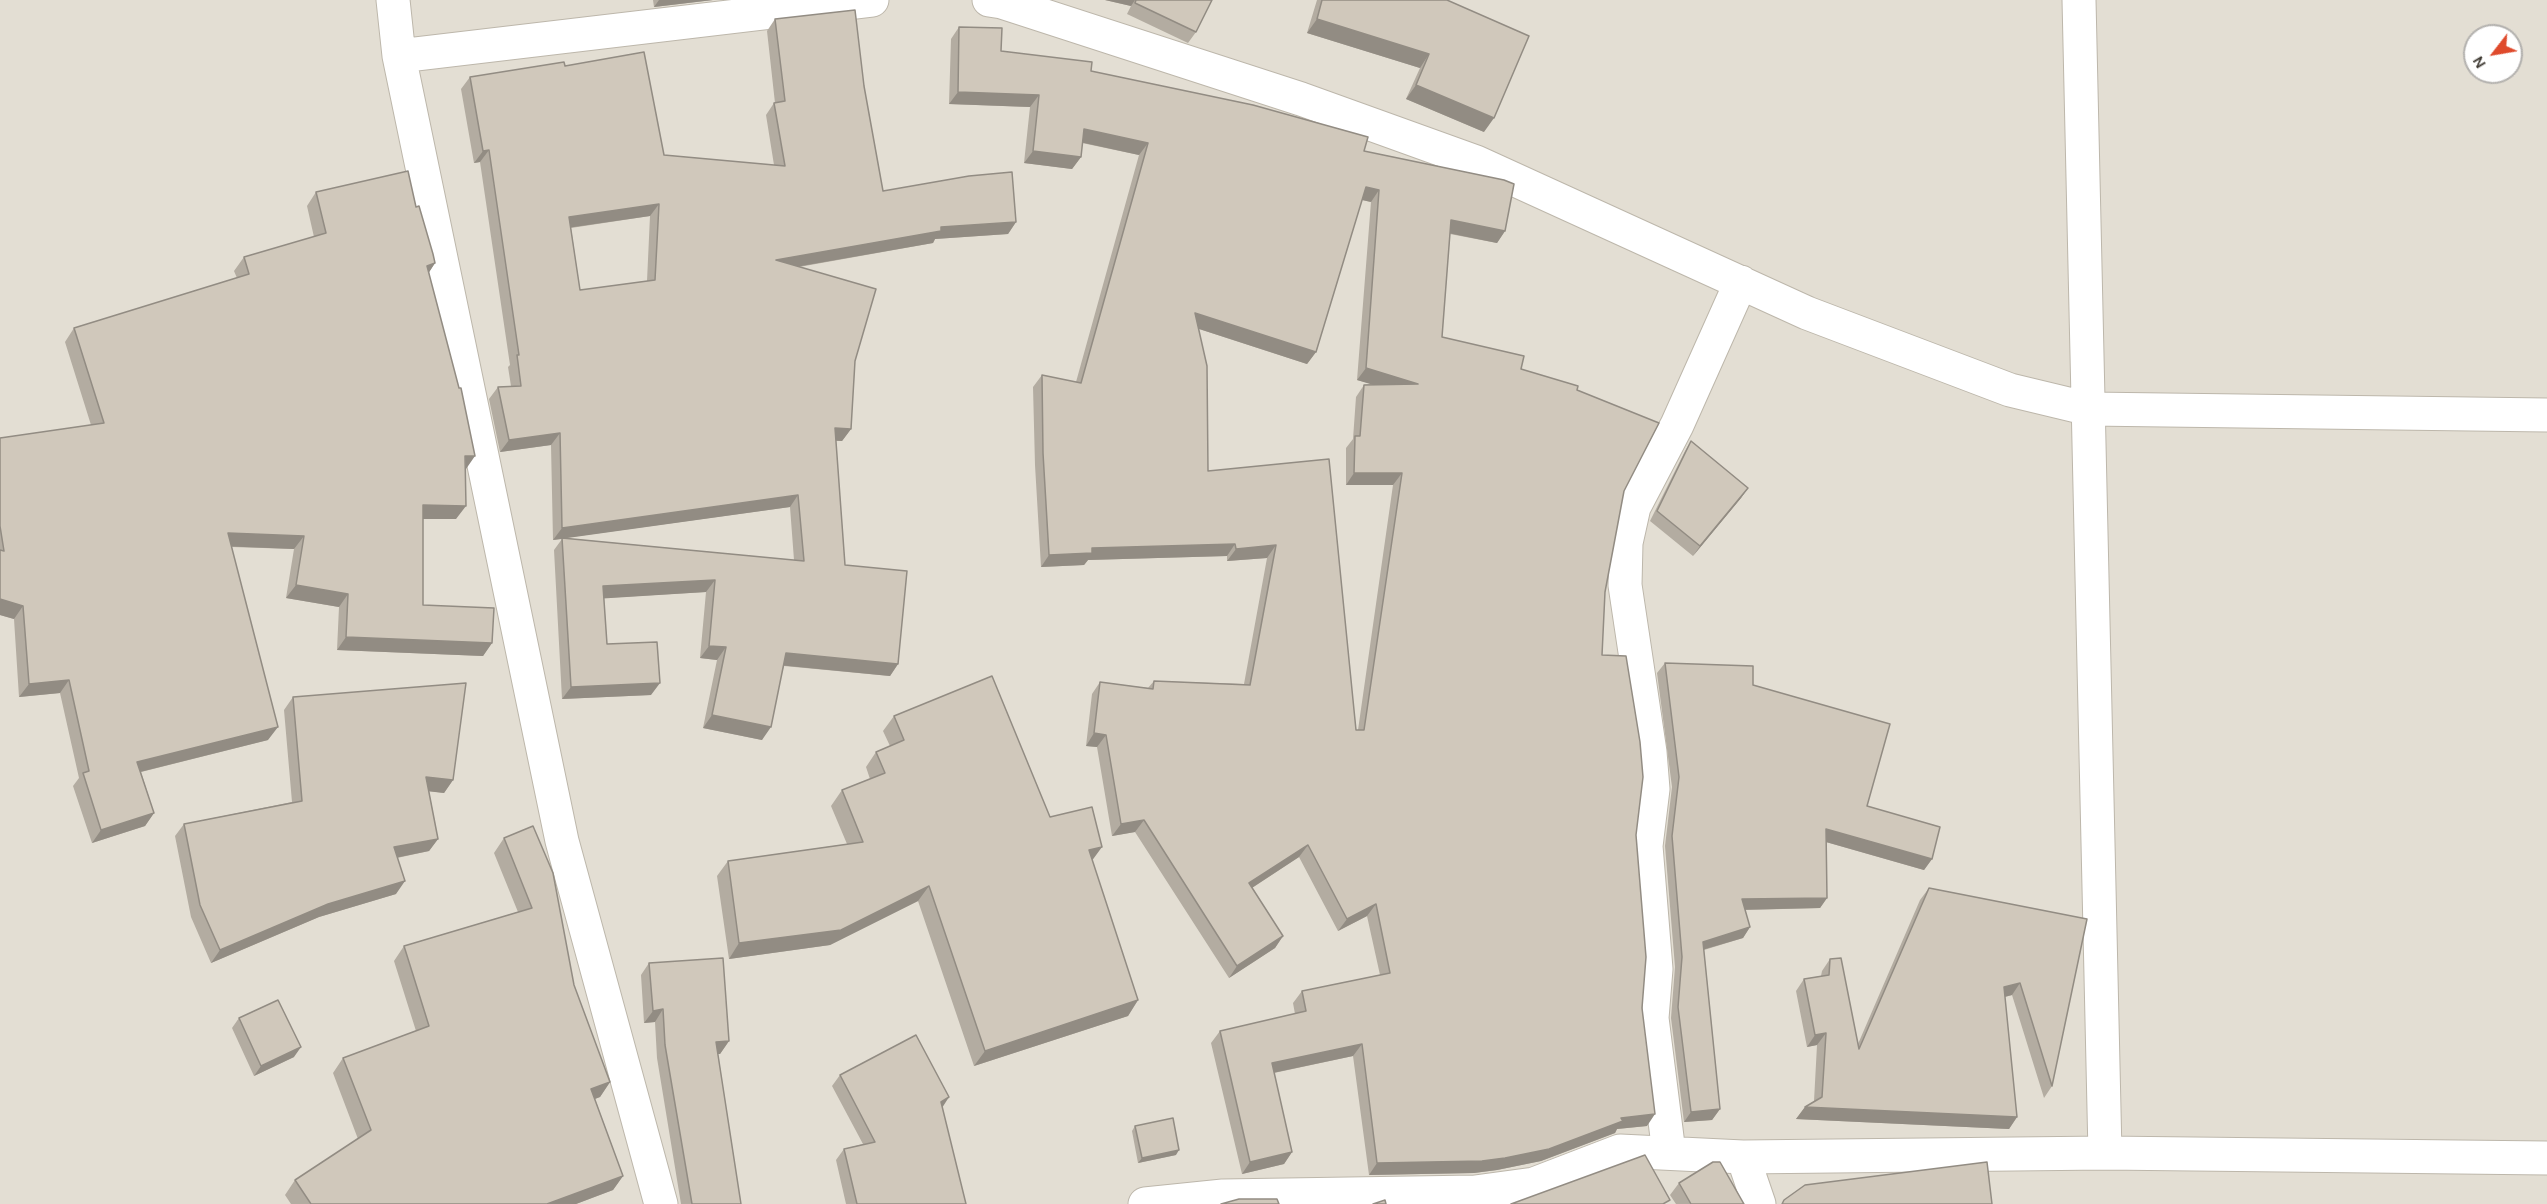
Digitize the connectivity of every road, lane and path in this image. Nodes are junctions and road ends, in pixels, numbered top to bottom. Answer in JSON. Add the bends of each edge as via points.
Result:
{"nodes":[{"id":1,"x":393,"y":0,"type":"edge"},
{"id":2,"x":872,"y":0,"type":"edge"},
{"id":3,"x":988,"y":0,"type":"edge"},
{"id":4,"x":2079,"y":0,"type":"edge"},
{"id":5,"x":399,"y":56,"type":"junction"},
{"id":6,"x":1741,"y":282,"type":"junction"},
{"id":7,"x":2089,"y":409,"type":"junction"},
{"id":8,"x":2547,"y":416,"type":"edge"},
{"id":9,"x":1669,"y":1153,"type":"junction"},
{"id":10,"x":2106,"y":1153,"type":"junction"},
{"id":11,"x":1743,"y":1157,"type":"junction"},
{"id":12,"x":2547,"y":1158,"type":"edge"},
{"id":13,"x":661,"y":1204,"type":"edge"},
{"id":14,"x":1145,"y":1204,"type":"edge"},
{"id":15,"x":1759,"y":1204,"type":"edge"}],
"edges":[{"from":1,"to":5,"type":"street"},
{"from":2,"to":5,"type":"street"},
{"from":3,"to":6,"type":"street","via":[[1301,99],[1476,162]]},
{"from":4,"to":7,"type":"street"},
{"from":5,"to":13,"type":"street","via":[[562,841]]},
{"from":6,"to":7,"type":"street","via":[[1806,313],[2010,390]]},
{"from":6,"to":9,"type":"street","via":[[1677,425],[1634,507],[1626,543],[1625,585],[1653,789],[1646,846],[1656,969],[1652,1018]]},
{"from":7,"to":8,"type":"street"},
{"from":7,"to":10,"type":"street"},
{"from":9,"to":11,"type":"street"},
{"from":9,"to":14,"type":"street","via":[[1620,1151],[1534,1184],[1475,1192],[1223,1196]]},
{"from":10,"to":11,"type":"street"},
{"from":10,"to":12,"type":"street"},
{"from":11,"to":15,"type":"street"}]}
